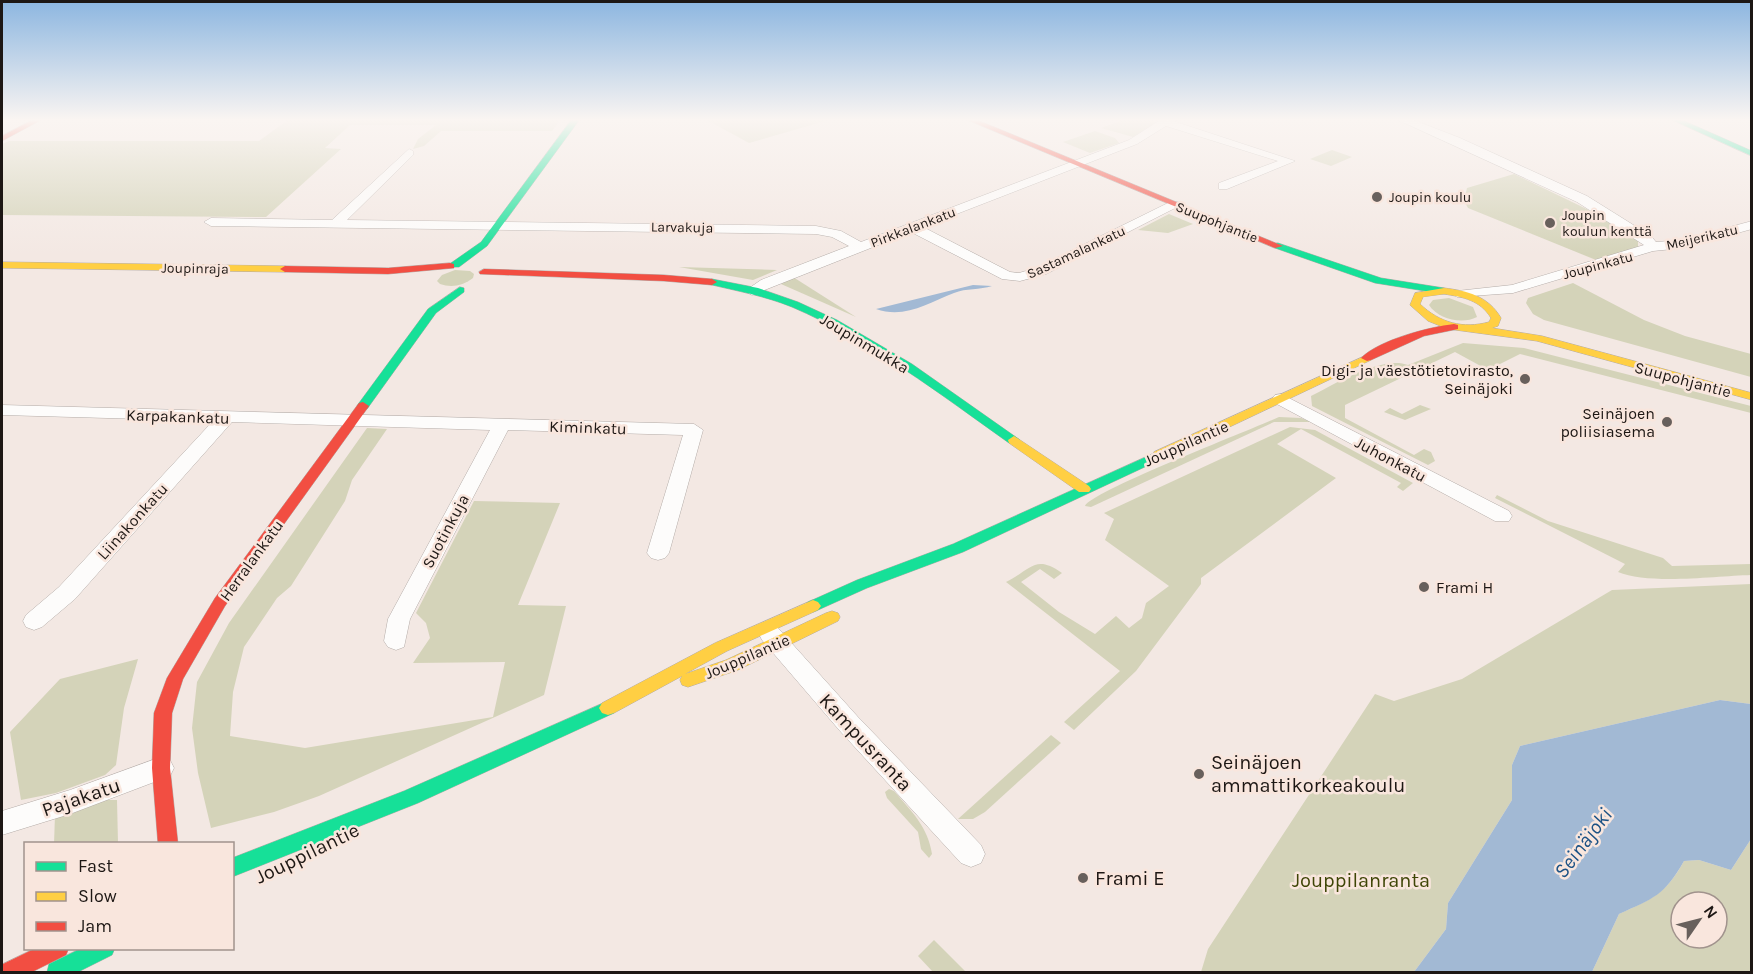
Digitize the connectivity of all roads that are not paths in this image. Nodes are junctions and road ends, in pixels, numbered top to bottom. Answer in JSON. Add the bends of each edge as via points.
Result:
{"nodes":[{"id":1,"x":397,"y":164,"type":"edge"},
{"id":2,"x":543,"y":164,"type":"edge"},
{"id":3,"x":1280,"y":164,"type":"edge"},
{"id":4,"x":1508,"y":164,"type":"edge"},
{"id":5,"x":1074,"y":165,"type":"joint"},
{"id":6,"x":1223,"y":186,"type":"dead end"},
{"id":7,"x":1171,"y":207,"type":"junction"},
{"id":8,"x":211,"y":222,"type":"dead end"},
{"id":9,"x":335,"y":224,"type":"junction"},
{"id":10,"x":498,"y":225,"type":"junction"},
{"id":11,"x":1752,"y":225,"type":"edge"},
{"id":12,"x":912,"y":227,"type":"junction"},
{"id":13,"x":484,"y":244,"type":"junction"},
{"id":14,"x":861,"y":246,"type":"junction"},
{"id":15,"x":1652,"y":247,"type":"junction"},
{"id":16,"x":2,"y":265,"type":"edge"},
{"id":17,"x":452,"y":266,"type":"junction"},
{"id":18,"x":388,"y":271,"type":"junction"},
{"id":19,"x":544,"y":275,"type":"junction"},
{"id":20,"x":473,"y":282,"type":"junction"},
{"id":21,"x":430,"y":289,"type":"junction"},
{"id":22,"x":1513,"y":289,"type":"junction"},
{"id":23,"x":752,"y":291,"type":"junction"},
{"id":24,"x":1444,"y":291,"type":"junction"},
{"id":25,"x":1462,"y":294,"type":"junction"},
{"id":26,"x":1417,"y":308,"type":"junction"},
{"id":27,"x":432,"y":311,"type":"junction"},
{"id":28,"x":1501,"y":314,"type":"junction"},
{"id":29,"x":1454,"y":327,"type":"junction"},
{"id":30,"x":1475,"y":329,"type":"junction"},
{"id":31,"x":1413,"y":335,"type":"junction"},
{"id":32,"x":1381,"y":352,"type":"junction"},
{"id":33,"x":1586,"y":352,"type":"junction"},
{"id":34,"x":1752,"y":388,"type":"edge"},
{"id":35,"x":1752,"y":397,"type":"edge"},
{"id":36,"x":1281,"y":399,"type":"junction"},
{"id":37,"x":2,"y":410,"type":"edge"},
{"id":38,"x":227,"y":417,"type":"junction"},
{"id":39,"x":355,"y":420,"type":"junction"},
{"id":40,"x":502,"y":424,"type":"junction"},
{"id":41,"x":1084,"y":489,"type":"junction"},
{"id":42,"x":1502,"y":516,"type":"dead end"},
{"id":43,"x":958,"y":548,"type":"junction"},
{"id":44,"x":658,"y":553,"type":"dead end"},
{"id":45,"x":884,"y":591,"type":"dead end"},
{"id":46,"x":842,"y":612,"type":"dead end"},
{"id":47,"x":33,"y":621,"type":"dead end"},
{"id":48,"x":771,"y":636,"type":"junction"},
{"id":49,"x":396,"y":641,"type":"dead end"},
{"id":50,"x":627,"y":700,"type":"junction"},
{"id":51,"x":161,"y":768,"type":"junction"},
{"id":52,"x":411,"y":796,"type":"junction"},
{"id":53,"x":2,"y":823,"type":"edge"},
{"id":54,"x":168,"y":842,"type":"edge"},
{"id":55,"x":322,"y":847,"type":"dead end"},
{"id":56,"x":971,"y":854,"type":"dead end"},
{"id":57,"x":234,"y":867,"type":"edge"},
{"id":58,"x":55,"y":950,"type":"edge"},
{"id":59,"x":101,"y":950,"type":"edge"},
{"id":60,"x":12,"y":972,"type":"edge"},
{"id":61,"x":57,"y":972,"type":"edge"}],
"edges":[{"from":1,"to":9,"type":"street"},
{"from":2,"to":10,"type":"main road"},
{"from":3,"to":6,"type":"street"},
{"from":4,"to":15,"type":"street","name":"Joupinkatu","via":[[1581,199],[1646,239]]},
{"from":5,"to":7,"type":"main road","name":"Suupohjantie"},
{"from":5,"to":12,"type":"street","name":"Pirkkalankatu"},
{"from":7,"to":12,"type":"street","name":"Sastamalankatu","via":[[1041,271],[1020,277],[995,271]]},
{"from":7,"to":24,"type":"main road","name":"Suupohjantie","via":[[1340,268],[1390,283]]},
{"from":7,"to":26,"type":"main road","name":"Suupohjantie","via":[[1284,256],[1393,292]]},
{"from":8,"to":9,"type":"street","name":"Larvakuja"},
{"from":9,"to":10,"type":"street","name":"Larvakuja"},
{"from":10,"to":13,"type":"main road"},
{"from":10,"to":14,"type":"street","name":"Larvakuja","via":[[816,230]]},
{"from":11,"to":15,"type":"street","name":"Meijerikatu","via":[[1683,244]]},
{"from":12,"to":14,"type":"street","name":"Pirkkalankatu"},
{"from":13,"to":17,"type":"main road"},
{"from":13,"to":20,"type":"main road"},
{"from":14,"to":23,"type":"street","name":"Pirkkalankatu"},
{"from":15,"to":22,"type":"street","name":"Joupinkatu"},
{"from":16,"to":18,"type":"main road","name":"Joupinraja"},
{"from":17,"to":18,"type":"main road","name":"Joupinraja"},
{"from":17,"to":20,"type":"main road","via":[[475,266]]},
{"from":17,"to":21,"type":"main road","via":[[430,275]]},
{"from":18,"to":21,"type":"main road","name":"Joupinraja","via":[[420,276]]},
{"from":19,"to":20,"type":"main road","name":"Joupinmukka"},
{"from":19,"to":20,"type":"main road","name":"Joupinmukka"},
{"from":19,"to":23,"type":"main road","name":"Joupinmukka","via":[[658,276]]},
{"from":20,"to":21,"type":"main road"},
{"from":20,"to":27,"type":"main road","name":"Herralankatu"},
{"from":21,"to":27,"type":"main road"},
{"from":22,"to":25,"type":"street","name":"Joupinkatu"},
{"from":22,"to":28,"type":"street","name":"Joupinkatu"},
{"from":23,"to":41,"type":"main road","name":"Joupinmukka","via":[[826,318],[855,335]]},
{"from":24,"to":25,"type":"main road","name":"Suupohjantie"},
{"from":24,"to":26,"type":"main road","via":[[1419,295]]},
{"from":25,"to":28,"type":"main road","name":"Suupohjantie"},
{"from":26,"to":29,"type":"main road","name":"Suupohjantie"},
{"from":26,"to":31,"type":"main road"},
{"from":27,"to":39,"type":"main road","name":"Herralankatu"},
{"from":28,"to":30,"type":"main road","via":[[1494,324]]},
{"from":28,"to":34,"type":"main road","name":"Suupohjantie"},
{"from":29,"to":30,"type":"main road","name":"Suupohjantie"},
{"from":29,"to":31,"type":"main road","name":"Jouppilantie"},
{"from":30,"to":33,"type":"main road","name":"Suupohjantie","via":[[1538,338]]},
{"from":31,"to":32,"type":"main road","name":"Jouppilantie"},
{"from":32,"to":33,"type":"main road","via":[[1394,353],[1431,341],[1477,336]]},
{"from":32,"to":36,"type":"main road","name":"Jouppilantie"},
{"from":33,"to":35,"type":"main road","name":"Suupohjantie"},
{"from":36,"to":41,"type":"main road","name":"Jouppilantie"},
{"from":36,"to":42,"type":"street","name":"Juhonkatu"},
{"from":37,"to":38,"type":"street","name":"Karpakankatu"},
{"from":38,"to":39,"type":"street","name":"Karpakankatu"},
{"from":38,"to":47,"type":"street","name":"Liinakonkatu","via":[[67,593]]},
{"from":39,"to":40,"type":"street","name":"Kiminkatu"},
{"from":39,"to":51,"type":"main road","name":"Herralankatu","via":[[220,602],[190,649],[163,713]]},
{"from":40,"to":44,"type":"street","name":"Kiminkatu","via":[[694,430]]},
{"from":40,"to":49,"type":"street","name":"Suotinkuja","via":[[399,619]]},
{"from":41,"to":43,"type":"main road","name":"Jouppilantie"},
{"from":43,"to":45,"type":"main road","name":"Jouppilantie"},
{"from":43,"to":48,"type":"main road","name":"Jouppilantie","via":[[862,585]]},
{"from":46,"to":48,"type":"main road","name":"Jouppilantie"},
{"from":48,"to":50,"type":"main road","name":"Jouppilantie","via":[[721,647]]},
{"from":48,"to":50,"type":"main road","name":"Jouppilantie","via":[[732,665]]},
{"from":48,"to":56,"type":"street","name":"Kampusranta"},
{"from":50,"to":52,"type":"main road","name":"Jouppilantie"},
{"from":51,"to":53,"type":"street","name":"Pajakatu"},
{"from":51,"to":54,"type":"main road","name":"Herralankatu"},
{"from":52,"to":55,"type":"main road","name":"Jouppilantie"},
{"from":52,"to":57,"type":"main road","name":"Jouppilantie"},
{"from":58,"to":60,"type":"main road"},
{"from":59,"to":61,"type":"main road"}]}
